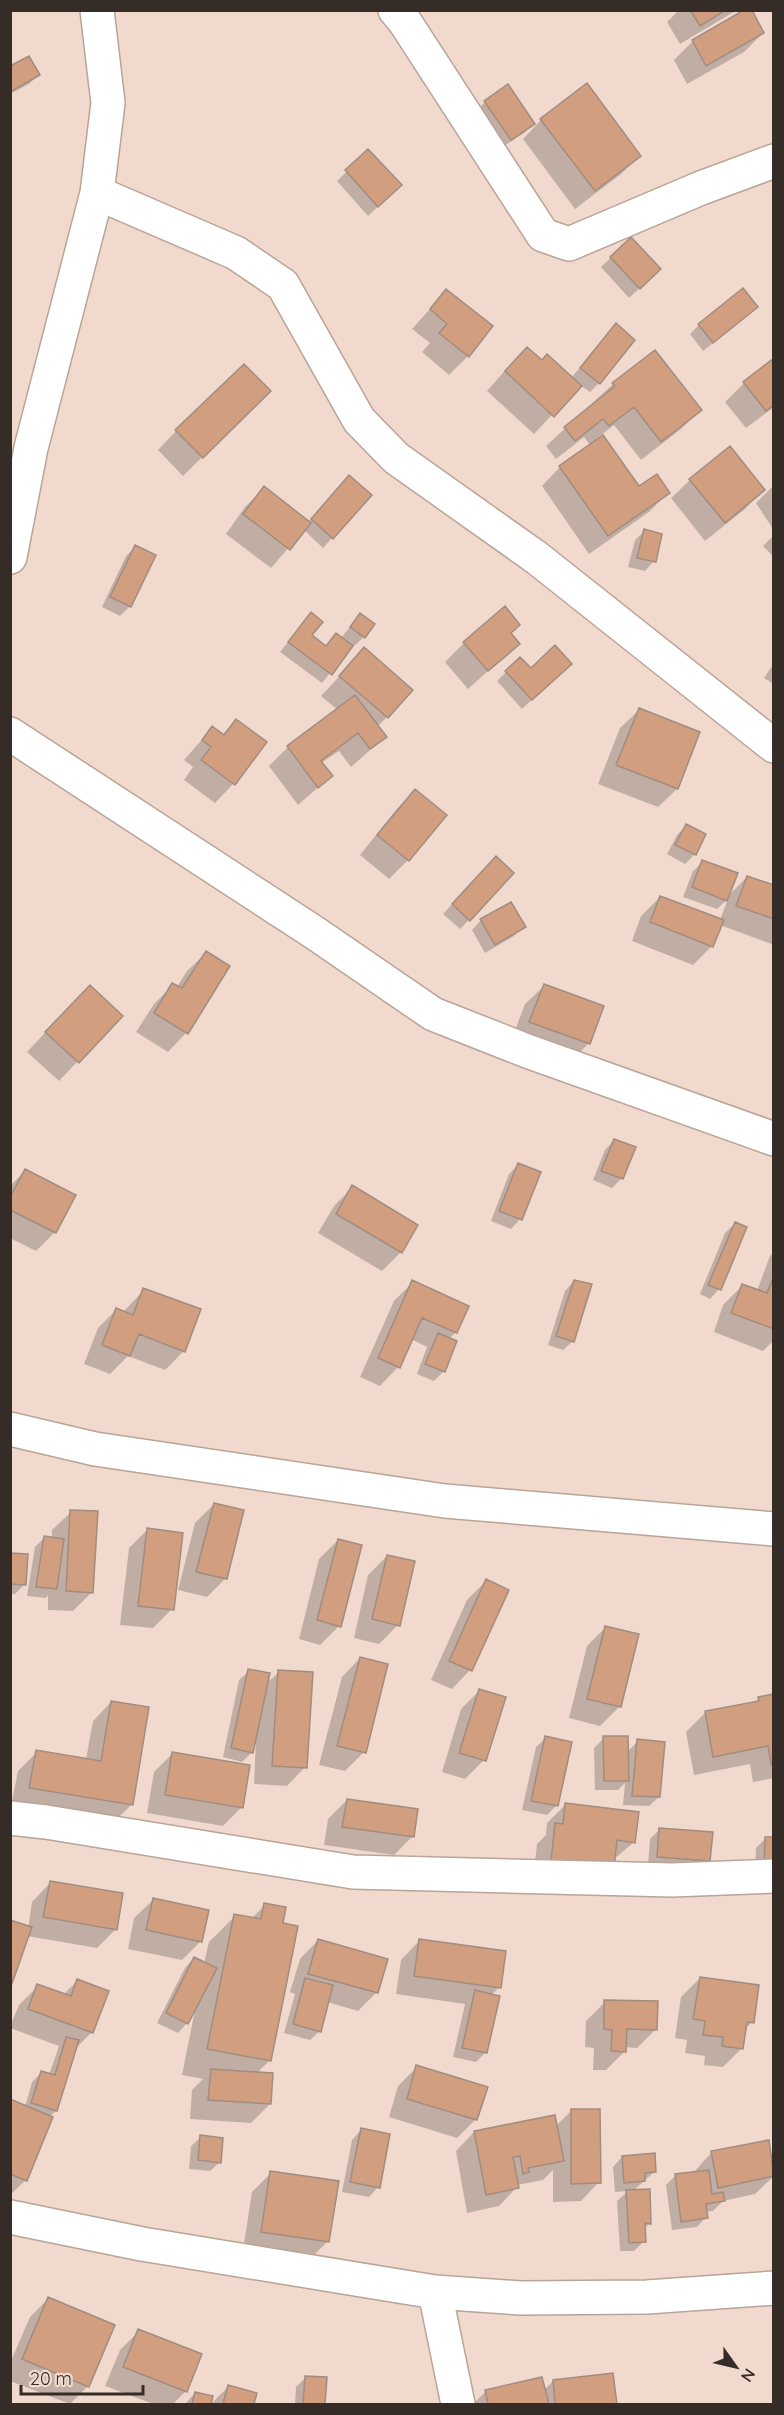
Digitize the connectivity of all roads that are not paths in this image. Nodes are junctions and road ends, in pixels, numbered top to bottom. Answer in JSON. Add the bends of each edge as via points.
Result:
{"nodes":[{"id":1,"x":97,"y":10,"type":"edge"},
{"id":2,"x":395,"y":10,"type":"edge"},
{"id":3,"x":774,"y":161,"type":"edge"},
{"id":4,"x":97,"y":193,"type":"junction"},
{"id":5,"x":10,"y":557,"type":"edge"},
{"id":6,"x":10,"y":734,"type":"edge"},
{"id":7,"x":774,"y":746,"type":"edge"},
{"id":8,"x":774,"y":1139,"type":"edge"},
{"id":9,"x":10,"y":1429,"type":"edge"},
{"id":10,"x":774,"y":1529,"type":"edge"},
{"id":11,"x":10,"y":1818,"type":"edge"},
{"id":12,"x":774,"y":1876,"type":"edge"},
{"id":13,"x":10,"y":2217,"type":"edge"},
{"id":14,"x":774,"y":2288,"type":"edge"},
{"id":15,"x":435,"y":2292,"type":"junction"},
{"id":16,"x":458,"y":2404,"type":"edge"}],
"edges":[{"from":1,"to":4,"type":"street","via":[[108,103]]},
{"from":2,"to":3,"type":"street","via":[[543,235],[569,244]]},
{"from":4,"to":5,"type":"street","via":[[31,448]]},
{"from":4,"to":7,"type":"street","via":[[236,254],[284,285],[359,420],[396,458],[537,558]]},
{"from":6,"to":8,"type":"street","via":[[433,1014]]},
{"from":9,"to":10,"type":"street","via":[[95,1449],[445,1502]]},
{"from":11,"to":12,"type":"street","via":[[353,1872],[672,1880]]},
{"from":13,"to":15,"type":"street","via":[[142,2244]]},
{"from":14,"to":15,"type":"street","via":[[578,2298]]},
{"from":15,"to":16,"type":"street"}]}
